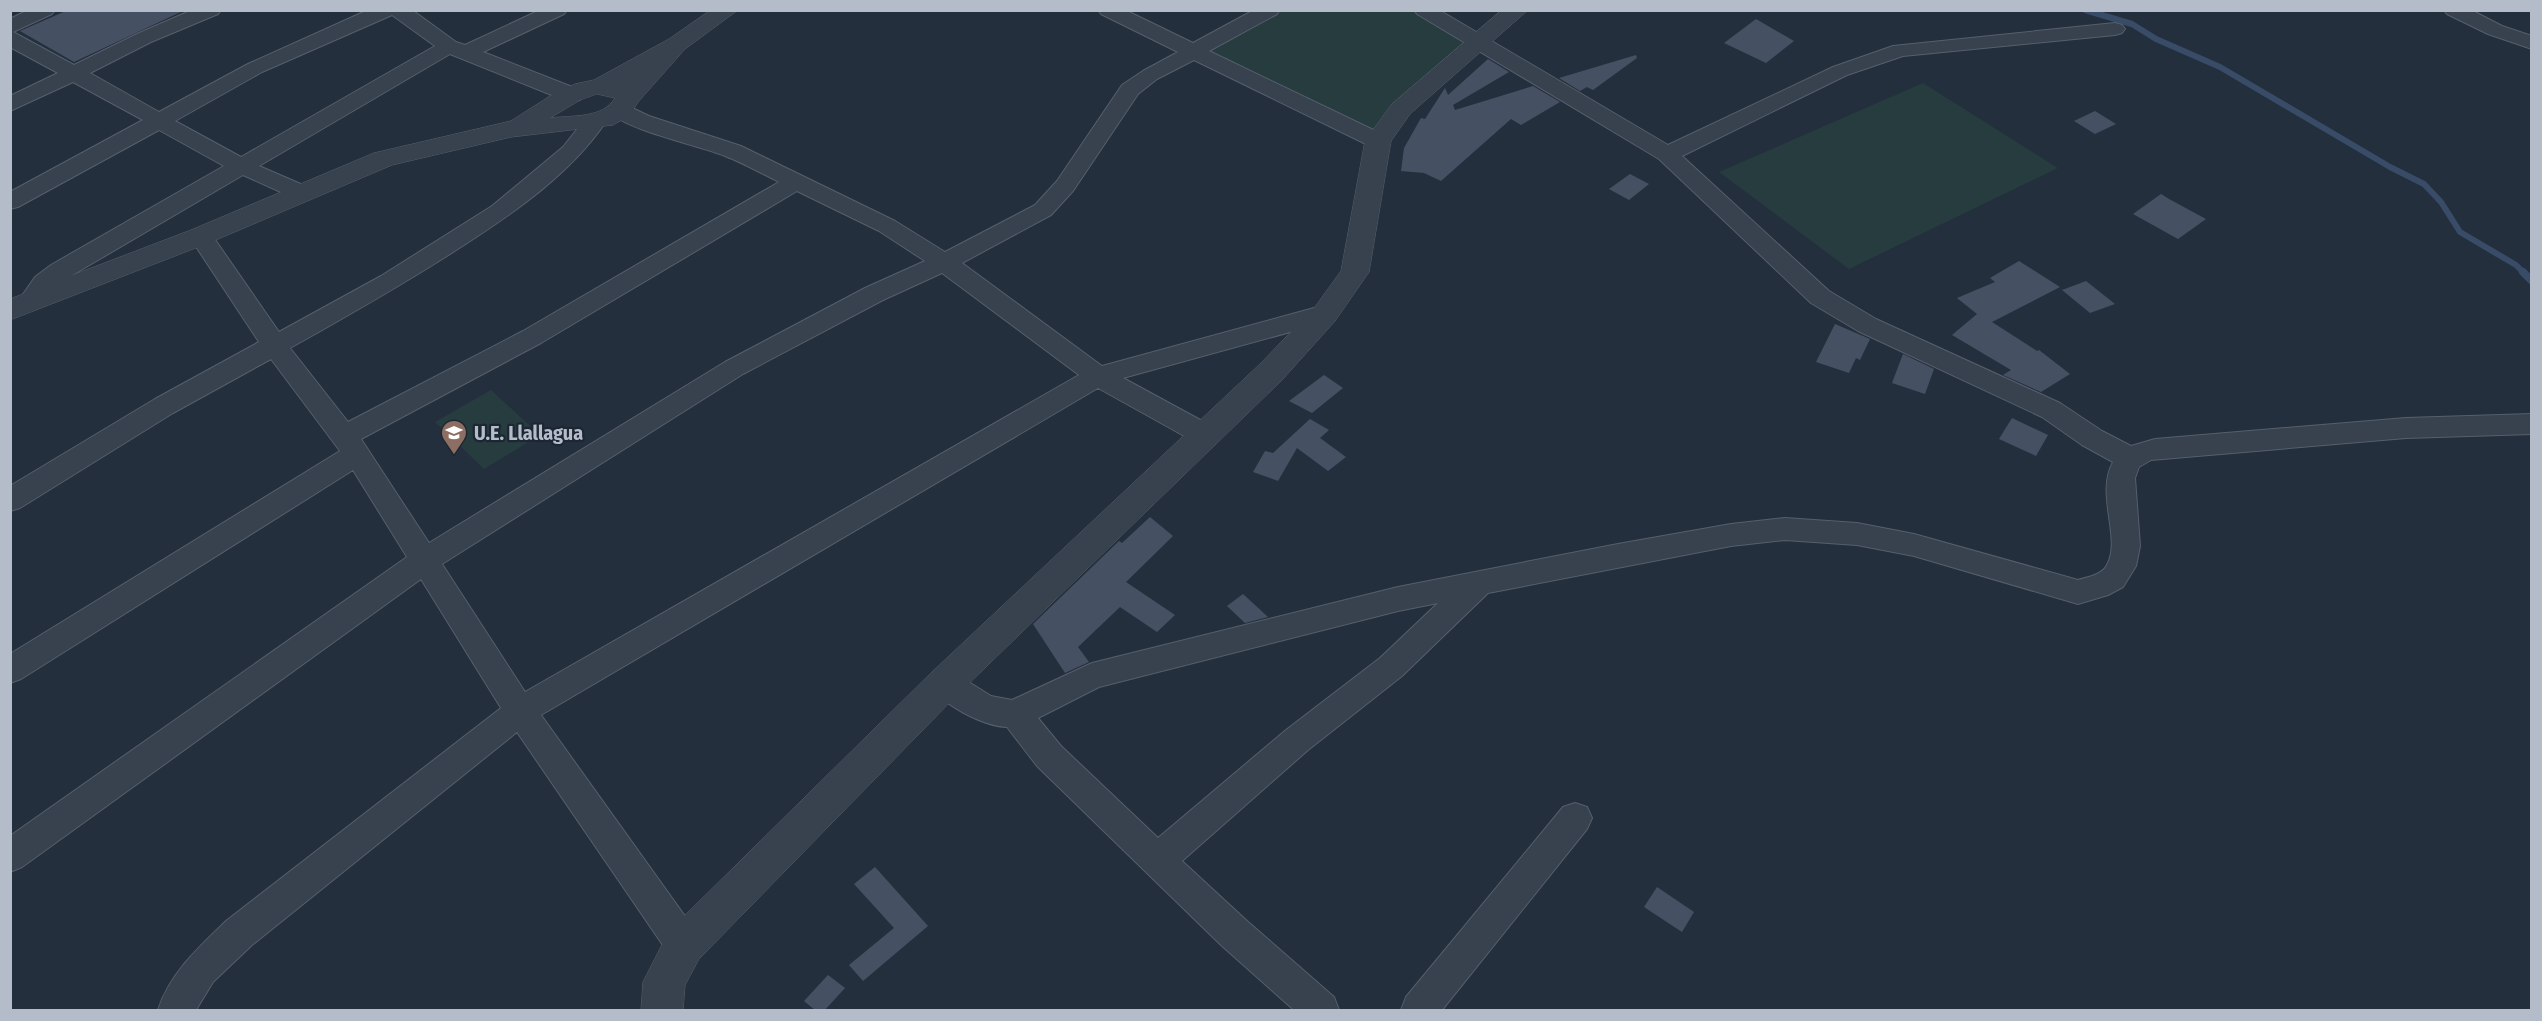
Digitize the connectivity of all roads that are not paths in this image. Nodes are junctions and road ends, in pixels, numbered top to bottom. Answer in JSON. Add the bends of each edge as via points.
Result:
{"nodes":[{"id":1,"x":45,"y":10,"type":"edge"},
{"id":2,"x":211,"y":10,"type":"edge"},
{"id":3,"x":386,"y":10,"type":"edge"},
{"id":4,"x":398,"y":10,"type":"edge"},
{"id":5,"x":557,"y":10,"type":"edge"},
{"id":6,"x":727,"y":10,"type":"edge"},
{"id":7,"x":1108,"y":10,"type":"edge"},
{"id":8,"x":1270,"y":10,"type":"edge"},
{"id":9,"x":1424,"y":10,"type":"edge"},
{"id":10,"x":1517,"y":10,"type":"edge"},
{"id":11,"x":2454,"y":10,"type":"edge"},
{"id":12,"x":10,"y":27,"type":"edge"},
{"id":13,"x":2115,"y":29,"type":"dead end"},
{"id":14,"x":10,"y":38,"type":"edge"},
{"id":15,"x":1479,"y":41,"type":"junction"},
{"id":16,"x":2532,"y":43,"type":"edge"},
{"id":17,"x":677,"y":44,"type":"junction"},
{"id":18,"x":457,"y":50,"type":"junction"},
{"id":19,"x":1192,"y":52,"type":"junction"},
{"id":20,"x":71,"y":74,"type":"junction"},
{"id":21,"x":602,"y":86,"type":"junction"},
{"id":22,"x":568,"y":97,"type":"junction"},
{"id":23,"x":10,"y":105,"type":"edge"},
{"id":24,"x":623,"y":105,"type":"junction"},
{"id":25,"x":158,"y":121,"type":"junction"},
{"id":26,"x":585,"y":123,"type":"junction"},
{"id":27,"x":511,"y":129,"type":"junction"},
{"id":28,"x":1378,"y":141,"type":"junction"},
{"id":29,"x":1667,"y":154,"type":"junction"},
{"id":30,"x":241,"y":166,"type":"junction"},
{"id":31,"x":796,"y":182,"type":"junction"},
{"id":32,"x":302,"y":193,"type":"junction"},
{"id":33,"x":10,"y":202,"type":"edge"},
{"id":34,"x":201,"y":237,"type":"junction"},
{"id":35,"x":944,"y":262,"type":"junction"},
{"id":36,"x":20,"y":307,"type":"edge"},
{"id":37,"x":1325,"y":314,"type":"junction"},
{"id":38,"x":275,"y":346,"type":"junction"},
{"id":39,"x":1098,"y":376,"type":"junction"},
{"id":40,"x":2532,"y":424,"type":"edge"},
{"id":41,"x":1205,"y":435,"type":"junction"},
{"id":42,"x":350,"y":446,"type":"junction"},
{"id":43,"x":2130,"y":458,"type":"junction"},
{"id":44,"x":10,"y":500,"type":"edge"},
{"id":45,"x":425,"y":560,"type":"junction"},
{"id":46,"x":1479,"y":583,"type":"junction"},
{"id":47,"x":10,"y":669,"type":"edge"},
{"id":48,"x":945,"y":683,"type":"junction"},
{"id":49,"x":520,"y":711,"type":"junction"},
{"id":50,"x":1016,"y":714,"type":"junction"},
{"id":51,"x":1575,"y":818,"type":"dead end"},
{"id":52,"x":10,"y":856,"type":"edge"},
{"id":53,"x":1158,"y":860,"type":"junction"},
{"id":54,"x":684,"y":945,"type":"junction"},
{"id":55,"x":176,"y":1011,"type":"edge"},
{"id":56,"x":662,"y":1011,"type":"edge"},
{"id":57,"x":1321,"y":1011,"type":"edge"},
{"id":58,"x":1419,"y":1011,"type":"edge"}],
"edges":[{"from":1,"to":12,"type":"street"},
{"from":2,"to":20,"type":"street"},
{"from":3,"to":25,"type":"street","via":[[255,68]]},
{"from":4,"to":18,"type":"street"},
{"from":5,"to":18,"type":"street"},
{"from":6,"to":17,"type":"street"},
{"from":7,"to":19,"type":"street"},
{"from":8,"to":19,"type":"street"},
{"from":9,"to":15,"type":"street"},
{"from":10,"to":15,"type":"street"},
{"from":11,"to":16,"type":"street"},
{"from":13,"to":29,"type":"street","via":[[1900,50],[1840,71]]},
{"from":14,"to":20,"type":"street"},
{"from":15,"to":28,"type":"street","via":[[1401,109]]},
{"from":15,"to":29,"type":"street"},
{"from":17,"to":21,"type":"street"},
{"from":17,"to":24,"type":"street"},
{"from":18,"to":22,"type":"street"},
{"from":18,"to":30,"type":"street"},
{"from":19,"to":28,"type":"street"},
{"from":19,"to":35,"type":"street","via":[[1130,90],[1065,186],[1043,210]]},
{"from":20,"to":23,"type":"street"},
{"from":20,"to":25,"type":"street"},
{"from":21,"to":22,"type":"street"},
{"from":21,"to":24,"type":"street","via":[[623,92]]},
{"from":22,"to":26,"type":"street","via":[[560,109],[563,118]]},
{"from":22,"to":27,"type":"street"},
{"from":24,"to":26,"type":"street"},
{"from":24,"to":31,"type":"street","via":[[641,122],[733,151]]},
{"from":25,"to":30,"type":"street"},
{"from":25,"to":33,"type":"street"},
{"from":26,"to":27,"type":"street"},
{"from":26,"to":38,"type":"street","via":[[571,152],[500,211],[390,282]]},
{"from":27,"to":32,"type":"street","via":[[382,159]]},
{"from":28,"to":37,"type":"street","via":[[1355,272]]},
{"from":29,"to":43,"type":"street","via":[[1820,297],[1867,325],[2051,410]]},
{"from":30,"to":32,"type":"street"},
{"from":30,"to":36,"type":"street","via":[[60,271]]},
{"from":31,"to":35,"type":"street","via":[[887,226]]},
{"from":31,"to":42,"type":"street"},
{"from":32,"to":34,"type":"street"},
{"from":34,"to":36,"type":"street"},
{"from":34,"to":38,"type":"street"},
{"from":35,"to":39,"type":"street"},
{"from":35,"to":45,"type":"street","via":[[734,368]]},
{"from":37,"to":39,"type":"street"},
{"from":37,"to":41,"type":"street"},
{"from":38,"to":42,"type":"street"},
{"from":38,"to":44,"type":"street","via":[[164,406]]},
{"from":39,"to":41,"type":"street"},
{"from":39,"to":49,"type":"street"},
{"from":40,"to":43,"type":"street","via":[[2406,428],[2155,448]]},
{"from":41,"to":48,"type":"street"},
{"from":42,"to":45,"type":"street"},
{"from":42,"to":47,"type":"street"},
{"from":43,"to":46,"type":"street","via":[[2121,472],[2120,493],[2126,531],[2125,564],[2118,575],[2078,592],[1914,545],[1857,534],[1785,529],[1720,537]]},
{"from":45,"to":49,"type":"street"},
{"from":45,"to":52,"type":"street"},
{"from":46,"to":50,"type":"street","via":[[1398,599],[1092,676]]},
{"from":46,"to":53,"type":"street","via":[[1391,667],[1297,740]]},
{"from":48,"to":50,"type":"street","via":[[980,706],[997,713]]},
{"from":48,"to":54,"type":"street"},
{"from":49,"to":54,"type":"street"},
{"from":49,"to":55,"type":"street","via":[[239,933],[200,970]]},
{"from":50,"to":53,"type":"street","via":[[1049,756]]},
{"from":51,"to":58,"type":"street"},
{"from":53,"to":57,"type":"street"},
{"from":54,"to":56,"type":"street","via":[[664,981]]}]}
